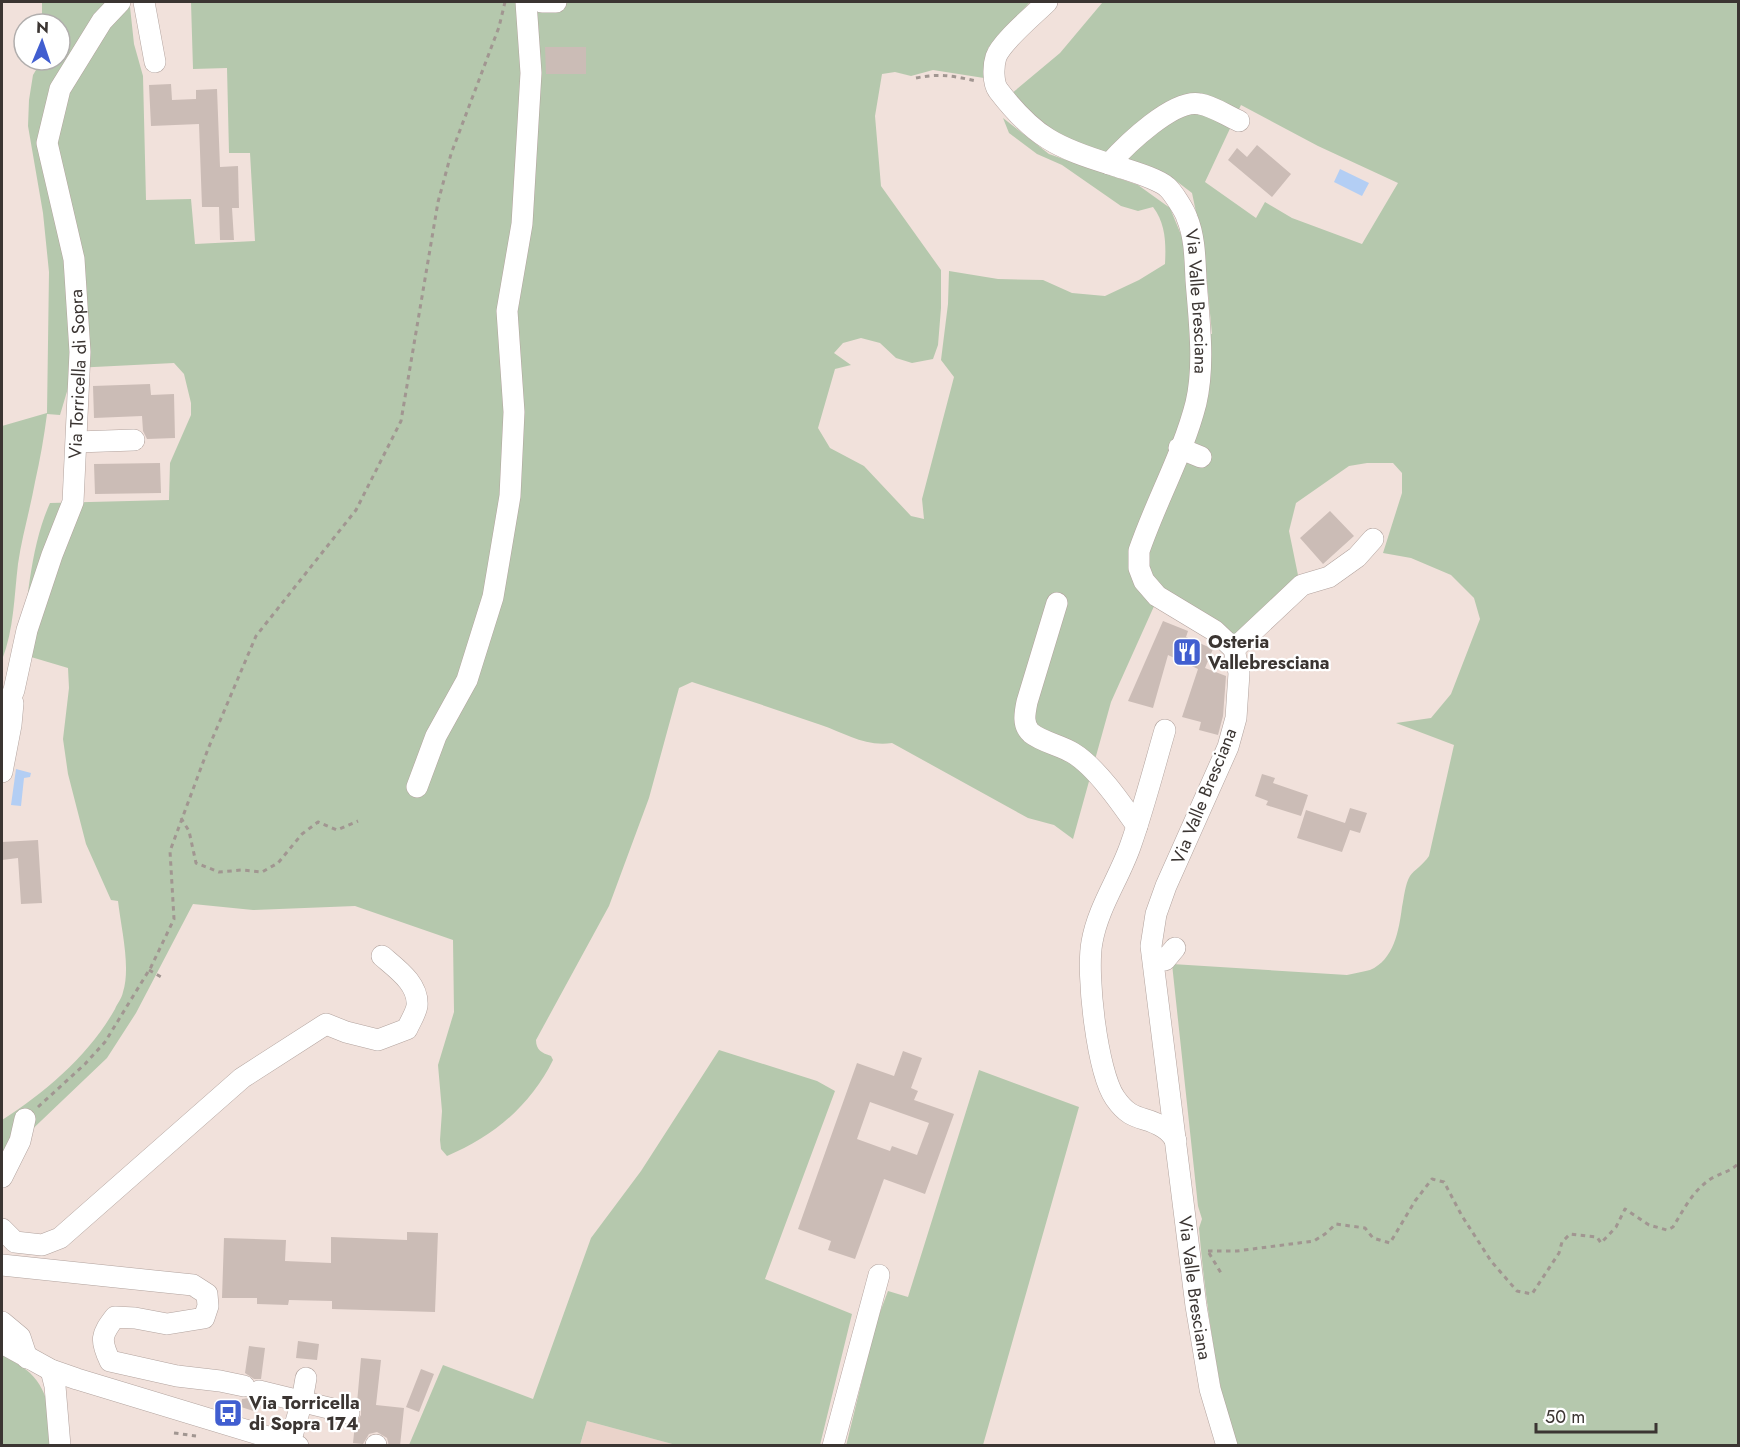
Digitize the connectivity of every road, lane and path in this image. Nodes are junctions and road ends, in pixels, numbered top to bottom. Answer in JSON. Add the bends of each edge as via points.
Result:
{"nodes":[{"id":1,"x":120,"y":2,"type":"edge"},
{"id":2,"x":144,"y":2,"type":"edge"},
{"id":3,"x":505,"y":2,"type":"edge"},
{"id":4,"x":526,"y":2,"type":"edge"},
{"id":5,"x":542,"y":2,"type":"edge"},
{"id":6,"x":556,"y":2,"type":"edge"},
{"id":7,"x":1047,"y":2,"type":"edge"},
{"id":8,"x":155,"y":62,"type":"dead end"},
{"id":9,"x":916,"y":78,"type":"dead end"},
{"id":10,"x":995,"y":86,"type":"junction"},
{"id":11,"x":1239,"y":121,"type":"dead end"},
{"id":12,"x":1109,"y":164,"type":"junction"},
{"id":13,"x":134,"y":440,"type":"dead end"},
{"id":14,"x":77,"y":442,"type":"junction"},
{"id":15,"x":1179,"y":448,"type":"junction"},
{"id":16,"x":1201,"y":457,"type":"dead end"},
{"id":17,"x":1373,"y":539,"type":"dead end"},
{"id":18,"x":1058,"y":603,"type":"dead end"},
{"id":19,"x":1234,"y":649,"type":"junction"},
{"id":20,"x":14,"y":690,"type":"junction"},
{"id":21,"x":2,"y":720,"type":"edge"},
{"id":22,"x":1166,"y":730,"type":"dead end"},
{"id":23,"x":2,"y":772,"type":"edge"},
{"id":24,"x":417,"y":787,"type":"dead end"},
{"id":25,"x":182,"y":818,"type":"junction"},
{"id":26,"x":357,"y":821,"type":"dead end"},
{"id":27,"x":1137,"y":826,"type":"junction"},
{"id":28,"x":382,"y":957,"type":"dead end"},
{"id":29,"x":149,"y":970,"type":"junction"},
{"id":30,"x":163,"y":978,"type":"dead end"},
{"id":31,"x":25,"y":1119,"type":"joint"},
{"id":32,"x":1176,"y":1141,"type":"junction"},
{"id":33,"x":1738,"y":1164,"type":"edge"},
{"id":34,"x":2,"y":1177,"type":"edge"},
{"id":35,"x":2,"y":1229,"type":"edge"},
{"id":36,"x":1208,"y":1251,"type":"dead end"},
{"id":37,"x":2,"y":1265,"type":"edge"},
{"id":38,"x":879,"y":1275,"type":"dead end"},
{"id":39,"x":2,"y":1322,"type":"edge"},
{"id":40,"x":4,"y":1345,"type":"edge"},
{"id":41,"x":27,"y":1358,"type":"junction"},
{"id":42,"x":51,"y":1370,"type":"junction"},
{"id":43,"x":306,"y":1378,"type":"dead end"},
{"id":44,"x":302,"y":1401,"type":"junction"},
{"id":45,"x":349,"y":1413,"type":"dead end"},
{"id":46,"x":294,"y":1444,"type":"edge"},
{"id":47,"x":60,"y":1446,"type":"edge"},
{"id":48,"x":833,"y":1446,"type":"edge"},
{"id":49,"x":1227,"y":1446,"type":"edge"}],
"edges":[{"from":1,"to":14,"type":"street","name":"Via Torricella di Sopra","via":[[102,21],[60,89],[46,143],[74,259],[80,352]]},
{"from":2,"to":8,"type":"street"},
{"from":3,"to":25,"type":"path","via":[[438,202],[401,421],[356,510],[256,636]]},
{"from":4,"to":24,"type":"street","via":[[531,73],[522,213],[507,310],[514,412],[510,496],[493,597],[467,680],[436,736]]},
{"from":5,"to":6,"type":"street"},
{"from":7,"to":10,"type":"street","via":[[996,57]]},
{"from":9,"to":10,"type":"path","via":[[948,74]]},
{"from":10,"to":12,"type":"street","name":"Via Valle Bresciana","via":[[1040,136]]},
{"from":11,"to":12,"type":"street","via":[[1199,103],[1178,106],[1140,132]]},
{"from":12,"to":15,"type":"street","name":"Via Valle Bresciana","via":[[1167,187],[1187,217],[1194,249],[1200,368],[1196,401]]},
{"from":13,"to":14,"type":"street"},
{"from":14,"to":20,"type":"street","name":"Via Torricella di Sopra","via":[[73,502],[27,630]]},
{"from":15,"to":16,"type":"street"},
{"from":15,"to":19,"type":"street","name":"Via Valle Bresciana","via":[[1139,551],[1138,568],[1157,596],[1215,631]]},
{"from":17,"to":19,"type":"street","via":[[1357,557],[1329,577],[1302,585]]},
{"from":18,"to":27,"type":"street","via":[[1027,702],[1026,725],[1030,733],[1074,753],[1116,796]]},
{"from":19,"to":32,"type":"street","name":"Via Valle Bresciana","via":[[1239,673],[1236,717],[1228,747],[1166,886],[1151,946]]},
{"from":20,"to":21,"type":"street","name":"Via Torricella di Sopra"},
{"from":20,"to":23,"type":"street"},
{"from":22,"to":27,"type":"street"},
{"from":25,"to":26,"type":"path","via":[[196,862],[219,872],[262,872],[278,863],[302,834],[318,822],[337,830]]},
{"from":25,"to":29,"type":"path","via":[[170,851],[174,919]]},
{"from":27,"to":32,"type":"street","via":[[1092,939],[1090,975],[1097,1035],[1107,1087],[1116,1100],[1136,1118],[1164,1128]]},
{"from":28,"to":35,"type":"street","via":[[415,990],[417,1007],[407,1029],[378,1040],[327,1024],[242,1078],[60,1239],[42,1245],[15,1242]]},
{"from":29,"to":30,"type":"path"},
{"from":29,"to":31,"type":"path","via":[[105,1042]]},
{"from":31,"to":34,"type":"street","via":[[20,1141]]},
{"from":32,"to":49,"type":"street","name":"Via Valle Bresciana","via":[[1196,1306],[1210,1389]]},
{"from":33,"to":36,"type":"path","via":[[1693,1194],[1667,1230],[1649,1225],[1625,1209],[1616,1227],[1601,1243],[1597,1237],[1570,1234],[1532,1294],[1517,1291],[1499,1271],[1461,1216],[1444,1182],[1432,1179],[1390,1243],[1372,1238],[1365,1228],[1336,1224],[1314,1241]]},
{"from":37,"to":44,"type":"street","via":[[193,1285],[207,1293],[204,1318],[167,1324],[115,1317],[103,1332],[103,1347],[110,1361]]},
{"from":38,"to":48,"type":"street"},
{"from":39,"to":41,"type":"street","via":[[20,1337]]},
{"from":40,"to":41,"type":"street"},
{"from":41,"to":42,"type":"street"},
{"from":42,"to":46,"type":"street"},
{"from":42,"to":47,"type":"street"},
{"from":43,"to":44,"type":"street"},
{"from":44,"to":45,"type":"street"},
{"from":44,"to":46,"type":"street"}]}
